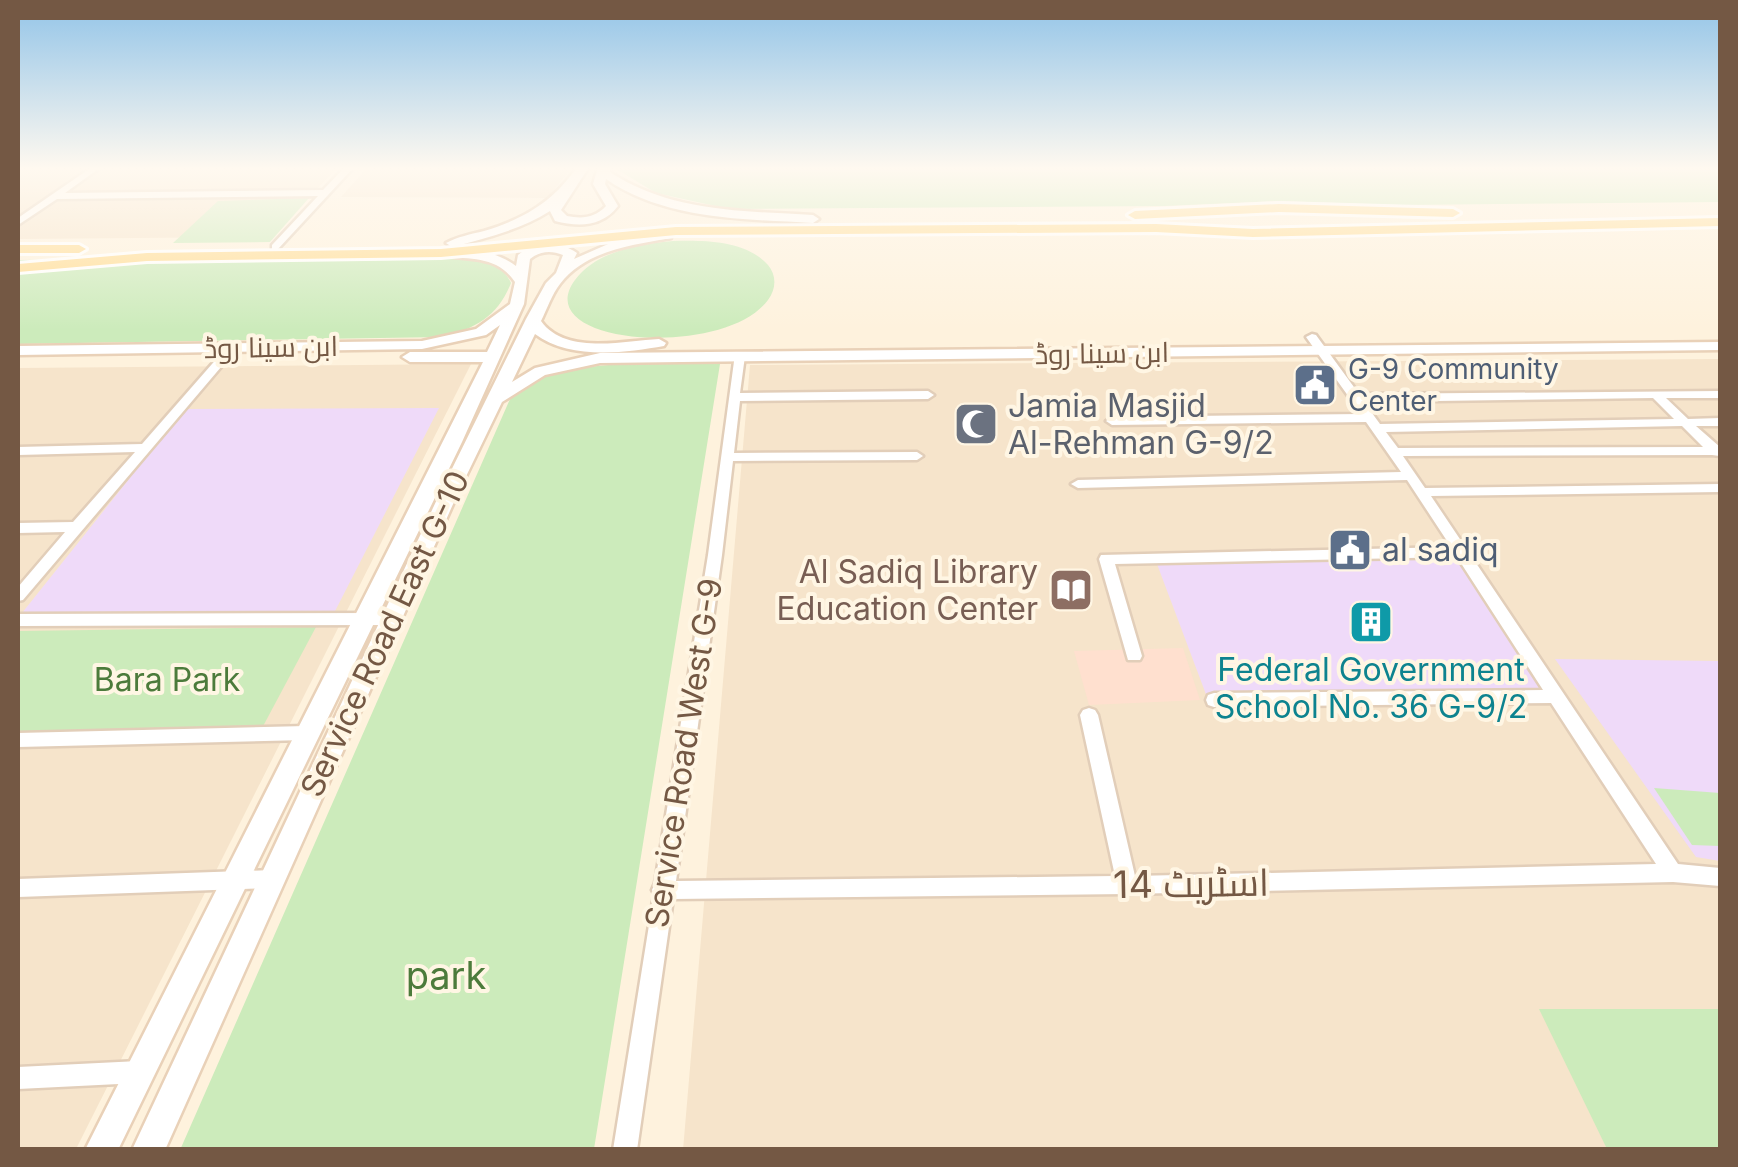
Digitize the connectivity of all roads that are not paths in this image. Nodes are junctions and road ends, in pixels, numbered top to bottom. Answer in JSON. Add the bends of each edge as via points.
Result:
{"nodes":[{"id":1,"x":299,"y":221,"type":"edge"},
{"id":2,"x":523,"y":221,"type":"edge"},
{"id":3,"x":759,"y":221,"type":"edge"},
{"id":4,"x":1287,"y":221,"type":"edge"},
{"id":5,"x":1317,"y":221,"type":"edge"},
{"id":6,"x":1403,"y":221,"type":"edge"},
{"id":7,"x":1410,"y":221,"type":"edge"},
{"id":8,"x":1670,"y":221,"type":"edge"},
{"id":9,"x":1720,"y":222,"type":"edge"},
{"id":10,"x":1156,"y":228,"type":"junction"},
{"id":11,"x":718,"y":230,"type":"junction"},
{"id":12,"x":275,"y":247,"type":"junction"},
{"id":13,"x":446,"y":248,"type":"junction"},
{"id":14,"x":18,"y":250,"type":"edge"},
{"id":15,"x":147,"y":258,"type":"junction"},
{"id":16,"x":18,"y":259,"type":"edge"},
{"id":17,"x":18,"y":268,"type":"edge"},
{"id":18,"x":559,"y":276,"type":"junction"},
{"id":19,"x":522,"y":282,"type":"junction"},
{"id":20,"x":515,"y":307,"type":"junction"},
{"id":21,"x":533,"y":319,"type":"junction"},
{"id":22,"x":1720,"y":334,"type":"edge"},
{"id":23,"x":1317,"y":344,"type":"junction"},
{"id":24,"x":1720,"y":346,"type":"edge"},
{"id":25,"x":18,"y":350,"type":"edge"},
{"id":26,"x":739,"y":356,"type":"junction"},
{"id":27,"x":493,"y":357,"type":"junction"},
{"id":28,"x":223,"y":358,"type":"junction"},
{"id":29,"x":18,"y":361,"type":"edge"},
{"id":30,"x":928,"y":394,"type":"dead end"},
{"id":31,"x":1656,"y":394,"type":"junction"},
{"id":32,"x":1720,"y":394,"type":"edge"},
{"id":33,"x":735,"y":396,"type":"junction"},
{"id":34,"x":1357,"y":398,"type":"junction"},
{"id":35,"x":494,"y":400,"type":"junction"},
{"id":36,"x":1112,"y":422,"type":"dead end"},
{"id":37,"x":1720,"y":422,"type":"edge"},
{"id":38,"x":1374,"y":423,"type":"junction"},
{"id":39,"x":1687,"y":423,"type":"junction"},
{"id":40,"x":144,"y":448,"type":"junction"},
{"id":41,"x":18,"y":451,"type":"edge"},
{"id":42,"x":1394,"y":452,"type":"junction"},
{"id":43,"x":1719,"y":453,"type":"edge"},
{"id":44,"x":917,"y":456,"type":"dead end"},
{"id":45,"x":727,"y":457,"type":"junction"},
{"id":46,"x":1410,"y":476,"type":"junction"},
{"id":47,"x":1078,"y":484,"type":"dead end"},
{"id":48,"x":1720,"y":488,"type":"edge"},
{"id":49,"x":1421,"y":492,"type":"junction"},
{"id":50,"x":18,"y":528,"type":"edge"},
{"id":51,"x":78,"y":528,"type":"junction"},
{"id":52,"x":1461,"y":552,"type":"junction"},
{"id":53,"x":18,"y":596,"type":"edge"},
{"id":54,"x":362,"y":619,"type":"junction"},
{"id":55,"x":391,"y":619,"type":"junction"},
{"id":56,"x":18,"y":620,"type":"edge"},
{"id":57,"x":1134,"y":656,"type":"dead end"},
{"id":58,"x":1556,"y":696,"type":"junction"},
{"id":59,"x":1214,"y":700,"type":"dead end"},
{"id":60,"x":1089,"y":715,"type":"dead end"},
{"id":61,"x":306,"y":733,"type":"junction"},
{"id":62,"x":18,"y":740,"type":"edge"},
{"id":63,"x":1672,"y":873,"type":"junction"},
{"id":64,"x":1720,"y":877,"type":"edge"},
{"id":65,"x":234,"y":879,"type":"junction"},
{"id":66,"x":272,"y":879,"type":"junction"},
{"id":67,"x":1127,"y":885,"type":"junction"},
{"id":68,"x":18,"y":888,"type":"edge"},
{"id":69,"x":662,"y":890,"type":"junction"},
{"id":70,"x":139,"y":1072,"type":"junction"},
{"id":71,"x":18,"y":1078,"type":"edge"},
{"id":72,"x":100,"y":1150,"type":"edge"},
{"id":73,"x":148,"y":1150,"type":"edge"},
{"id":74,"x":625,"y":1150,"type":"edge"}],
"edges":[{"from":1,"to":12,"type":"street"},
{"from":2,"to":13,"type":"main road"},
{"from":3,"to":13,"type":"main road","via":[[572,230]]},
{"from":4,"to":10,"type":"main road"},
{"from":5,"to":6,"type":"main road"},
{"from":7,"to":10,"type":"main road","via":[[1253,233]]},
{"from":8,"to":9,"type":"main road"},
{"from":10,"to":11,"type":"main road"},
{"from":11,"to":13,"type":"main road"},
{"from":11,"to":18,"type":"main road","name":"Service Road East G-10","via":[[632,240],[585,257]]},
{"from":12,"to":13,"type":"main road"},
{"from":12,"to":14,"type":"main road"},
{"from":13,"to":15,"type":"main road"},
{"from":13,"to":19,"type":"main road","via":[[500,259]]},
{"from":15,"to":16,"type":"main road"},
{"from":15,"to":17,"type":"main road"},
{"from":18,"to":19,"type":"main road","via":[[570,253],[540,248],[524,258]]},
{"from":18,"to":21,"type":"main road","name":"Service Road East G-10"},
{"from":19,"to":20,"type":"main road","name":"Service Road East G-10"},
{"from":20,"to":25,"type":"main road","name":"ابن سینا روڈ","via":[[481,332],[422,346]]},
{"from":20,"to":27,"type":"main road","name":"Service Road East G-10"},
{"from":21,"to":23,"type":"main road","name":"ابن سینا روڈ","via":[[542,335],[568,345]]},
{"from":21,"to":35,"type":"main road","name":"Service Road East G-10"},
{"from":22,"to":23,"type":"main road","name":"ابن سینا روڈ"},
{"from":23,"to":24,"type":"main road","name":"ابن سینا روڈ"},
{"from":23,"to":26,"type":"main road","name":"ابن سینا روڈ"},
{"from":23,"to":34,"type":"street"},
{"from":26,"to":33,"type":"street","name":"Service Road West G-9"},
{"from":26,"to":35,"type":"main road","name":"ابن سینا روڈ","via":[[577,361],[540,371]]},
{"from":27,"to":28,"type":"main road","name":"ابن سینا روڈ"},
{"from":27,"to":54,"type":"main road","name":"Service Road East G-10"},
{"from":28,"to":29,"type":"main road","name":"ابن سینا روڈ"},
{"from":28,"to":40,"type":"street"},
{"from":30,"to":33,"type":"street"},
{"from":31,"to":32,"type":"street"},
{"from":31,"to":34,"type":"street"},
{"from":31,"to":39,"type":"street"},
{"from":33,"to":45,"type":"street","name":"Service Road West G-9"},
{"from":34,"to":38,"type":"street"},
{"from":35,"to":55,"type":"main road","name":"Service Road East G-10"},
{"from":36,"to":38,"type":"street"},
{"from":37,"to":39,"type":"street"},
{"from":38,"to":39,"type":"street"},
{"from":38,"to":42,"type":"street"},
{"from":39,"to":43,"type":"street"},
{"from":40,"to":41,"type":"street"},
{"from":40,"to":51,"type":"street"},
{"from":42,"to":43,"type":"street"},
{"from":42,"to":46,"type":"street"},
{"from":44,"to":45,"type":"street"},
{"from":45,"to":69,"type":"street","name":"Service Road West G-9"},
{"from":46,"to":47,"type":"street"},
{"from":46,"to":49,"type":"street"},
{"from":48,"to":49,"type":"street"},
{"from":49,"to":52,"type":"street"},
{"from":50,"to":51,"type":"street"},
{"from":51,"to":53,"type":"street"},
{"from":52,"to":57,"type":"street","via":[[1106,559]]},
{"from":52,"to":58,"type":"street"},
{"from":54,"to":55,"type":"street"},
{"from":54,"to":56,"type":"street"},
{"from":54,"to":61,"type":"main road","name":"Service Road East G-10"},
{"from":55,"to":66,"type":"main road","name":"Service Road East G-10"},
{"from":58,"to":59,"type":"street"},
{"from":58,"to":63,"type":"street"},
{"from":60,"to":67,"type":"street"},
{"from":61,"to":62,"type":"street"},
{"from":61,"to":65,"type":"main road","name":"Service Road East G-10"},
{"from":63,"to":64,"type":"street","name":"اسٹریٹ 14"},
{"from":63,"to":67,"type":"street","name":"اسٹریٹ 14"},
{"from":65,"to":66,"type":"street"},
{"from":65,"to":68,"type":"street"},
{"from":65,"to":70,"type":"main road","name":"Service Road East G-10"},
{"from":66,"to":73,"type":"main road","name":"Service Road East G-10"},
{"from":67,"to":69,"type":"street","name":"اسٹریٹ 14"},
{"from":69,"to":74,"type":"street","name":"Service Road West G-9"},
{"from":70,"to":71,"type":"street"},
{"from":70,"to":72,"type":"main road","name":"Service Road East G-10"}]}
